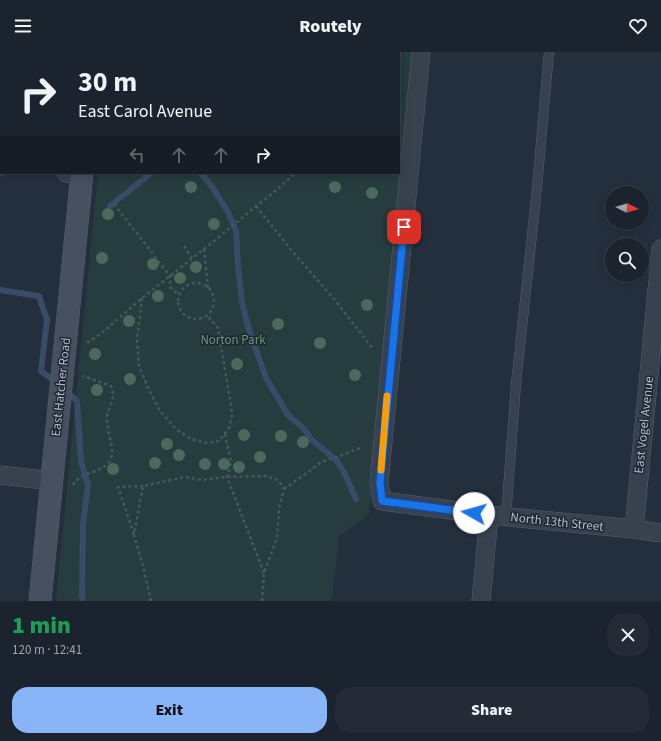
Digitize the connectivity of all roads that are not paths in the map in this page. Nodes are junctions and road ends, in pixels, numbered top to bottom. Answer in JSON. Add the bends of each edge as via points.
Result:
{"nodes":[{"id":1,"x":421,"y":52,"type":"edge"},
{"id":2,"x":549,"y":52,"type":"edge"},
{"id":3,"x":77,"y":174,"type":"edge"},
{"id":4,"x":661,"y":249,"type":"edge"},
{"id":5,"x":0,"y":475,"type":"edge"},
{"id":6,"x":52,"y":481,"type":"junction"},
{"id":7,"x":498,"y":516,"type":"junction"},
{"id":8,"x":634,"y":529,"type":"junction"},
{"id":9,"x":661,"y":533,"type":"edge"},
{"id":10,"x":40,"y":601,"type":"edge"},
{"id":11,"x":480,"y":601,"type":"edge"}],
"edges":[{"from":1,"to":7,"type":"street","name":"North 13th Street","via":[[380,482],[382,501]]},
{"from":2,"to":7,"type":"lane","via":[[516,384]]},
{"from":3,"to":6,"type":"street","name":"East Hatcher Road","via":[[64,360]]},
{"from":4,"to":8,"type":"street","name":"East Vogel Avenue"},
{"from":5,"to":6,"type":"street"},
{"from":6,"to":10,"type":"street","name":"East Hatcher Road"},
{"from":7,"to":8,"type":"street","name":"North 13th Street"},
{"from":7,"to":11,"type":"street"},
{"from":8,"to":9,"type":"street","name":"North 13th Street"}]}
